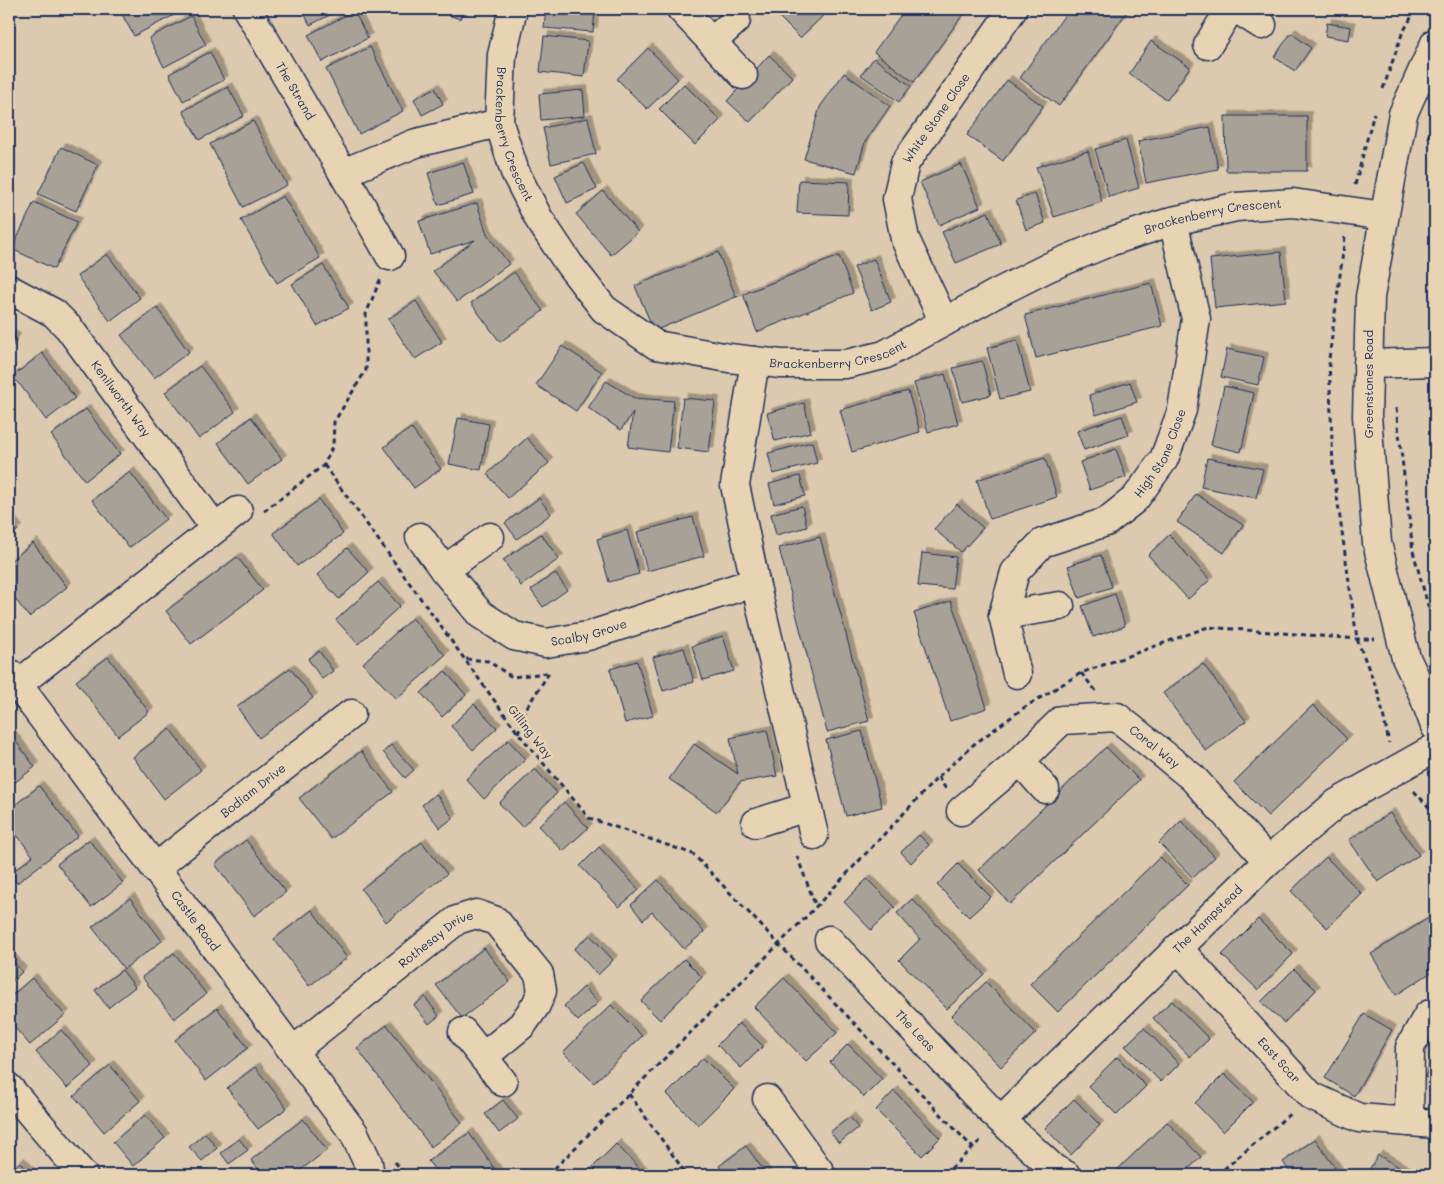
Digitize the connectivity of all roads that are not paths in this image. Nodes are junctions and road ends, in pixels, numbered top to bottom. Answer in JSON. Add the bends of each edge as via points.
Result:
{"nodes":[{"id":1,"x":247,"y":9,"type":"edge"},
{"id":2,"x":514,"y":9,"type":"edge"},
{"id":3,"x":681,"y":9,"type":"edge"},
{"id":4,"x":1013,"y":9,"type":"edge"},
{"id":5,"x":1230,"y":9,"type":"edge"},
{"id":6,"x":1237,"y":9,"type":"edge"},
{"id":7,"x":736,"y":20,"type":"dead end"},
{"id":8,"x":1262,"y":25,"type":"dead end"},
{"id":9,"x":712,"y":42,"type":"junction"},
{"id":10,"x":1435,"y":43,"type":"edge"},
{"id":11,"x":1208,"y":45,"type":"dead end"},
{"id":12,"x":743,"y":75,"type":"dead end"},
{"id":13,"x":499,"y":123,"type":"junction"},
{"id":14,"x":343,"y":173,"type":"junction"},
{"id":15,"x":1384,"y":216,"type":"junction"},
{"id":16,"x":1173,"y":221,"type":"junction"},
{"id":17,"x":390,"y":256,"type":"road end"},
{"id":18,"x":9,"y":289,"type":"edge"},
{"id":19,"x":944,"y":322,"type":"junction"},
{"id":20,"x":755,"y":361,"type":"junction"},
{"id":21,"x":1435,"y":362,"type":"edge"},
{"id":22,"x":1368,"y":364,"type":"junction"},
{"id":23,"x":238,"y":511,"type":"road end"},
{"id":24,"x":215,"y":528,"type":"junction"},
{"id":25,"x":420,"y":537,"type":"dead end"},
{"id":26,"x":490,"y":537,"type":"dead end"},
{"id":27,"x":444,"y":570,"type":"junction"},
{"id":28,"x":755,"y":582,"type":"junction"},
{"id":29,"x":1060,"y":606,"type":"dead end"},
{"id":30,"x":1003,"y":615,"type":"junction"},
{"id":31,"x":1017,"y":674,"type":"dead end"},
{"id":32,"x":13,"y":679,"type":"edge"},
{"id":33,"x":351,"y":714,"type":"dead end"},
{"id":34,"x":1435,"y":726,"type":"edge"},
{"id":35,"x":1435,"y":748,"type":"edge"},
{"id":36,"x":1020,"y":761,"type":"junction"},
{"id":37,"x":1045,"y":789,"type":"dead end"},
{"id":38,"x":807,"y":807,"type":"junction"},
{"id":39,"x":961,"y":811,"type":"dead end"},
{"id":40,"x":756,"y":823,"type":"dead end"},
{"id":41,"x":814,"y":835,"type":"road end"},
{"id":42,"x":1268,"y":861,"type":"junction"},
{"id":43,"x":155,"y":868,"type":"junction"},
{"id":44,"x":829,"y":940,"type":"dead end"},
{"id":45,"x":1178,"y":948,"type":"junction"},
{"id":46,"x":1435,"y":1012,"type":"edge"},
{"id":47,"x":463,"y":1032,"type":"dead end"},
{"id":48,"x":292,"y":1051,"type":"junction"},
{"id":49,"x":483,"y":1056,"type":"junction"},
{"id":50,"x":503,"y":1082,"type":"dead end"},
{"id":51,"x":9,"y":1088,"type":"edge"},
{"id":52,"x":767,"y":1099,"type":"dead end"},
{"id":53,"x":1001,"y":1120,"type":"junction"},
{"id":54,"x":1422,"y":1123,"type":"edge"},
{"id":55,"x":83,"y":1175,"type":"edge"},
{"id":56,"x":370,"y":1175,"type":"edge"},
{"id":57,"x":822,"y":1175,"type":"edge"},
{"id":58,"x":1066,"y":1175,"type":"edge"}],
"edges":[{"from":1,"to":14,"type":"street","name":"The Strand"},
{"from":2,"to":13,"type":"street","name":"Brackenberry Crescent","via":[[502,55]]},
{"from":3,"to":9,"type":"street"},
{"from":4,"to":19,"type":"street","name":"White Stone Close","via":[[905,163],[898,199],[905,239]]},
{"from":5,"to":11,"type":"street"},
{"from":6,"to":8,"type":"street"},
{"from":7,"to":9,"type":"street"},
{"from":9,"to":12,"type":"street"},
{"from":10,"to":15,"type":"street","name":"Greenstones Road","via":[[1403,114]]},
{"from":13,"to":14,"type":"street","via":[[416,143]]},
{"from":13,"to":20,"type":"street","name":"Brackenberry Crescent","via":[[515,172],[539,219],[604,309],[656,345]]},
{"from":14,"to":17,"type":"street","name":"The Strand"},
{"from":15,"to":16,"type":"street","name":"Brackenberry Crescent","via":[[1293,203],[1236,207]]},
{"from":15,"to":22,"type":"street","name":"Greenstones Road","via":[[1370,297]]},
{"from":16,"to":19,"type":"street","name":"Brackenberry Crescent","via":[[1109,242],[1049,267]]},
{"from":16,"to":30,"type":"street","name":"High Stone Close","via":[[1196,318],[1182,410],[1164,459],[1135,499],[1106,522],[1042,543],[1014,572]]},
{"from":18,"to":24,"type":"street","name":"Kenilworth Way","via":[[54,313],[69,328]]},
{"from":19,"to":20,"type":"street","name":"Brackenberry Crescent","via":[[884,355],[846,364]]},
{"from":20,"to":28,"type":"street","via":[[735,485]]},
{"from":21,"to":22,"type":"street"},
{"from":22,"to":34,"type":"street","name":"Greenstones Road","via":[[1367,416],[1376,544],[1406,658]]},
{"from":23,"to":24,"type":"street"},
{"from":24,"to":32,"type":"street"},
{"from":25,"to":27,"type":"street","name":"Scalby Grove"},
{"from":26,"to":27,"type":"street"},
{"from":27,"to":28,"type":"street","name":"Scalby Grove","via":[[480,614],[514,636],[546,643],[588,636]]},
{"from":28,"to":38,"type":"street"},
{"from":29,"to":30,"type":"street"},
{"from":30,"to":31,"type":"street","name":"High Stone Close"},
{"from":32,"to":43,"type":"street","name":"Castle Road"},
{"from":33,"to":43,"type":"street","name":"Bodiam Drive"},
{"from":35,"to":42,"type":"street","name":"The Hampstead","via":[[1337,803]]},
{"from":36,"to":37,"type":"street"},
{"from":36,"to":39,"type":"street","name":"Coral Way"},
{"from":36,"to":42,"type":"street","name":"Coral Way","via":[[1062,720],[1117,717],[1193,778]]},
{"from":38,"to":40,"type":"street"},
{"from":38,"to":41,"type":"street"},
{"from":42,"to":45,"type":"street","name":"The Hampstead"},
{"from":43,"to":48,"type":"street","name":"Castle Road"},
{"from":44,"to":53,"type":"street","name":"The Leas"},
{"from":45,"to":53,"type":"street","name":"The Hampstead"},
{"from":45,"to":54,"type":"street","name":"East Scar","via":[[1311,1096],[1359,1118]]},
{"from":46,"to":54,"type":"street","name":"East Scar","via":[[1428,1015],[1410,1046]]},
{"from":47,"to":49,"type":"street"},
{"from":48,"to":49,"type":"street","name":"Rothesay Drive","via":[[457,920],[476,914],[496,921],[539,974],[542,991],[522,1025]]},
{"from":48,"to":56,"type":"street","name":"Castle Road","via":[[354,1133]]},
{"from":49,"to":50,"type":"street"},
{"from":51,"to":55,"type":"street"},
{"from":52,"to":57,"type":"street"},
{"from":53,"to":58,"type":"street","name":"The Leas","via":[[1054,1169]]}]}
